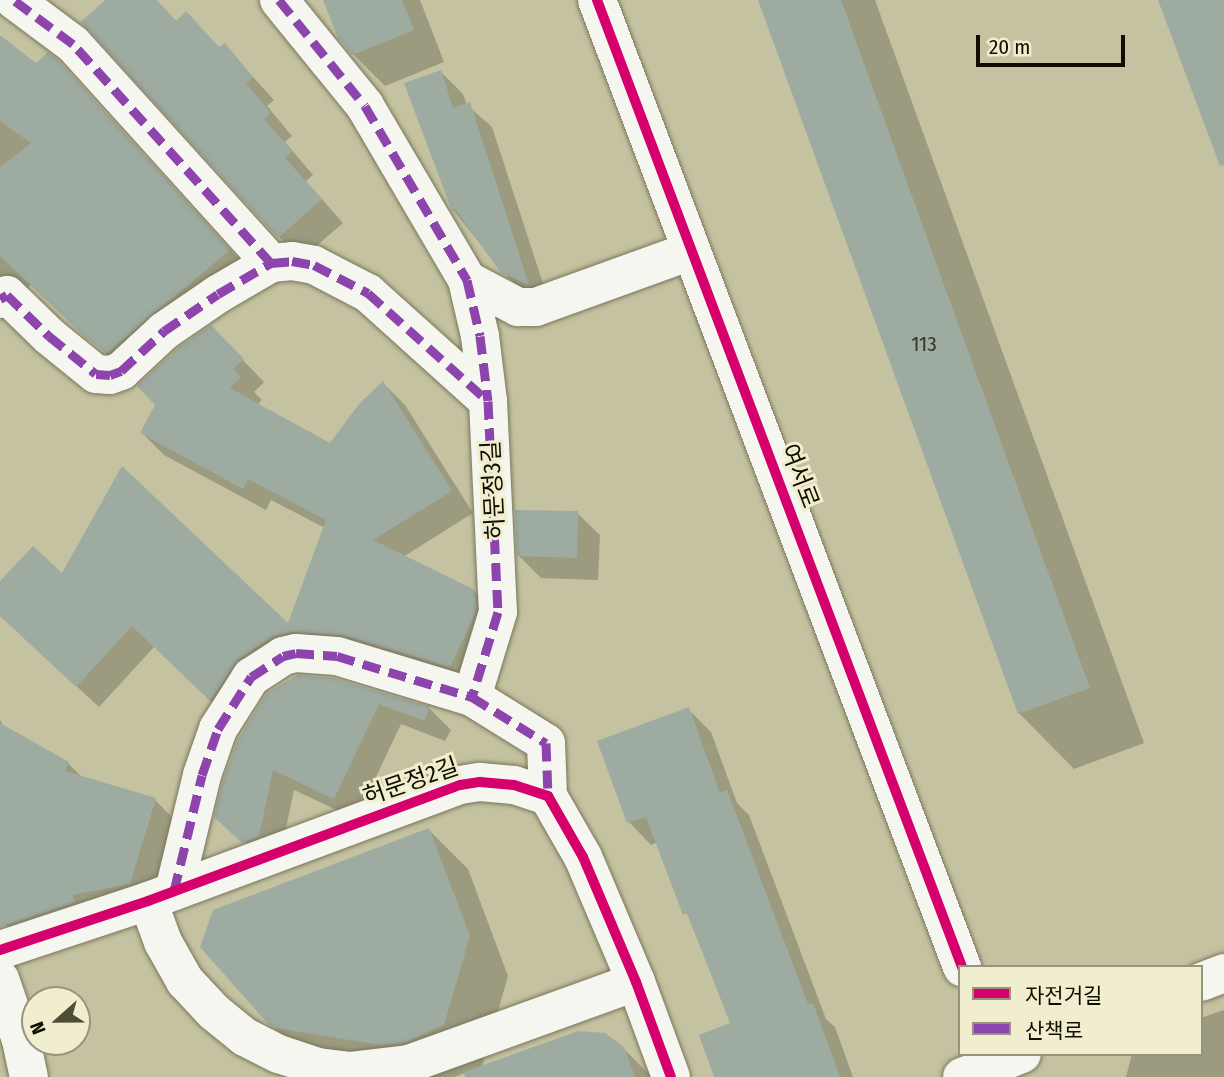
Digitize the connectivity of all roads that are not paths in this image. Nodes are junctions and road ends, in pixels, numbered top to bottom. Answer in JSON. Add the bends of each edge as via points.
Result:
{"nodes":[{"id":1,"x":14,"y":0,"type":"edge"},
{"id":2,"x":279,"y":0,"type":"edge"},
{"id":3,"x":597,"y":0,"type":"edge"},
{"id":4,"x":691,"y":251,"type":"junction"},
{"id":5,"x":271,"y":263,"type":"junction"},
{"id":6,"x":467,"y":280,"type":"junction"},
{"id":7,"x":0,"y":299,"type":"edge"},
{"id":8,"x":488,"y":401,"type":"junction"},
{"id":9,"x":472,"y":697,"type":"junction"},
{"id":10,"x":548,"y":796,"type":"junction"},
{"id":11,"x":161,"y":896,"type":"junction"},
{"id":12,"x":0,"y":950,"type":"edge"},
{"id":13,"x":961,"y":965,"type":"edge"},
{"id":14,"x":1224,"y":973,"type":"edge"},
{"id":15,"x":0,"y":979,"type":"edge"},
{"id":16,"x":1203,"y":981,"type":"edge"},
{"id":17,"x":636,"y":982,"type":"junction"},
{"id":18,"x":1005,"y":1062,"type":"edge"},
{"id":19,"x":29,"y":1077,"type":"edge"},
{"id":20,"x":670,"y":1077,"type":"edge"},
{"id":21,"x":962,"y":1077,"type":"edge"}],
"edges":[{"from":1,"to":5,"type":"street","via":[[73,44]]},
{"from":2,"to":6,"type":"street","name":"허문정3길","via":[[365,106]]},
{"from":3,"to":4,"type":"street","name":"여서로"},
{"from":4,"to":6,"type":"street","via":[[536,307],[518,307]]},
{"from":4,"to":13,"type":"street","name":"여서로"},
{"from":5,"to":7,"type":"street","via":[[218,293],[110,375],[96,374],[7,295]]},
{"from":5,"to":8,"type":"street","via":[[314,265],[368,293]]},
{"from":6,"to":8,"type":"street","name":"허문정3길"},
{"from":8,"to":9,"type":"street","name":"허문정3길","via":[[498,612]]},
{"from":9,"to":10,"type":"street","via":[[545,743]]},
{"from":9,"to":11,"type":"street","via":[[337,656],[296,653],[266,664],[239,692],[218,729]]},
{"from":10,"to":11,"type":"street","name":"허문정2길","via":[[491,782],[460,785]]},
{"from":10,"to":17,"type":"street","via":[[583,857]]},
{"from":11,"to":12,"type":"street","name":"허문정2길"},
{"from":11,"to":17,"type":"street","via":[[163,943],[185,981],[245,1037],[318,1067],[349,1071],[410,1064]]},
{"from":14,"to":16,"type":"street"},
{"from":15,"to":19,"type":"street"},
{"from":17,"to":20,"type":"street"},
{"from":18,"to":21,"type":"street"}]}
